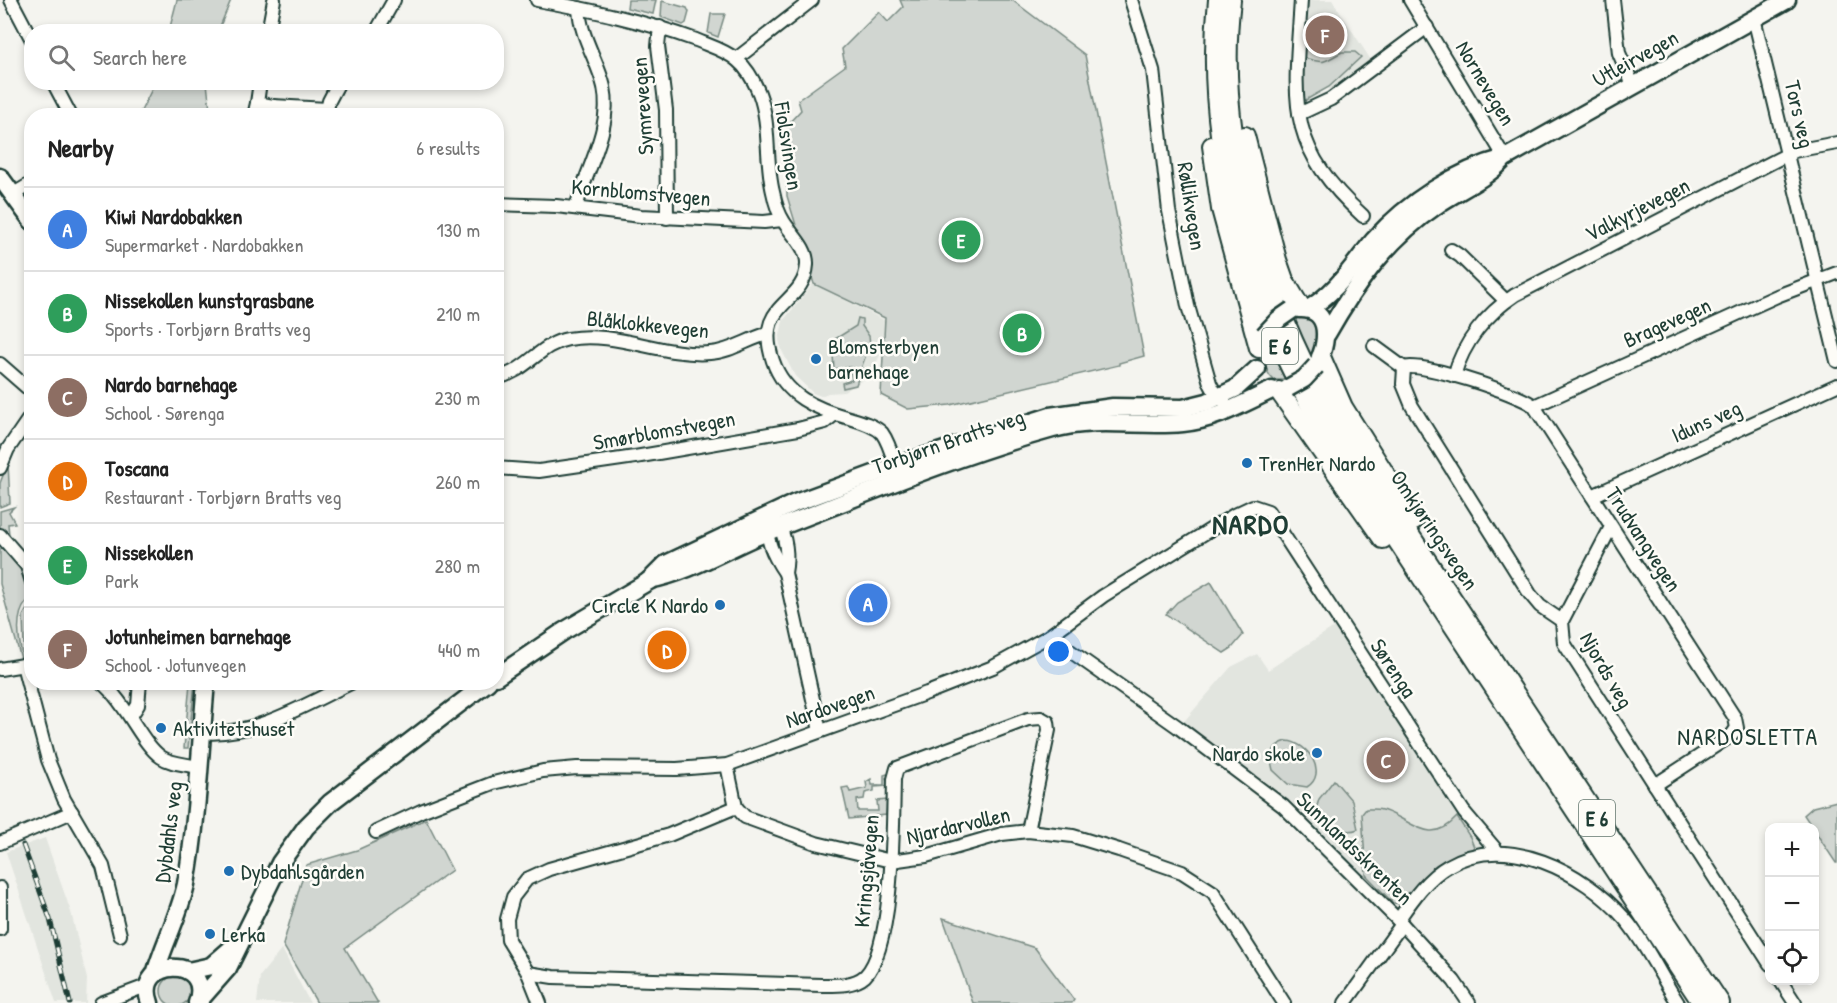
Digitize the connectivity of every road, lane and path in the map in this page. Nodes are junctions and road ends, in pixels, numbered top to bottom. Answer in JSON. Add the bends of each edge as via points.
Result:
{"nodes":[{"id":1,"x":11,"y":0,"type":"edge"},
{"id":2,"x":274,"y":0,"type":"edge"},
{"id":3,"x":394,"y":0,"type":"edge"},
{"id":4,"x":537,"y":0,"type":"edge"},
{"id":5,"x":812,"y":0,"type":"edge"},
{"id":6,"x":1131,"y":0,"type":"edge"},
{"id":7,"x":1218,"y":0,"type":"edge"},
{"id":8,"x":1231,"y":0,"type":"edge"},
{"id":9,"x":1301,"y":0,"type":"edge"},
{"id":10,"x":1410,"y":0,"type":"edge"},
{"id":11,"x":1613,"y":0,"type":"edge"},
{"id":12,"x":1787,"y":0,"type":"edge"},
{"id":13,"x":579,"y":8,"type":"junction"},
{"id":14,"x":1755,"y":18,"type":"junction"},
{"id":15,"x":270,"y":24,"type":"edge"},
{"id":16,"x":380,"y":24,"type":"edge"},
{"id":17,"x":24,"y":25,"type":"edge"},
{"id":18,"x":660,"y":27,"type":"junction"},
{"id":19,"x":1427,"y":27,"type":"junction"},
{"id":20,"x":736,"y":59,"type":"junction"},
{"id":21,"x":1633,"y":85,"type":"junction"},
{"id":22,"x":57,"y":90,"type":"edge"},
{"id":23,"x":259,"y":90,"type":"edge"},
{"id":24,"x":336,"y":90,"type":"edge"},
{"id":25,"x":1223,"y":103,"type":"junction"},
{"id":26,"x":67,"y":108,"type":"edge"},
{"id":27,"x":256,"y":108,"type":"edge"},
{"id":28,"x":328,"y":108,"type":"edge"},
{"id":29,"x":1299,"y":114,"type":"junction"},
{"id":30,"x":1837,"y":143,"type":"edge"},
{"id":31,"x":1788,"y":155,"type":"junction"},
{"id":32,"x":1505,"y":158,"type":"junction"},
{"id":33,"x":0,"y":177,"type":"edge"},
{"id":34,"x":24,"y":188,"type":"edge"},
{"id":35,"x":12,"y":195,"type":"junction"},
{"id":36,"x":504,"y":204,"type":"edge"},
{"id":37,"x":576,"y":208,"type":"junction"},
{"id":38,"x":24,"y":211,"type":"edge"},
{"id":39,"x":1363,"y":216,"type":"dead end"},
{"id":40,"x":667,"y":218,"type":"junction"},
{"id":41,"x":782,"y":220,"type":"junction"},
{"id":42,"x":1451,"y":250,"type":"dead end"},
{"id":43,"x":1837,"y":273,"type":"edge"},
{"id":44,"x":1818,"y":278,"type":"junction"},
{"id":45,"x":1506,"y":301,"type":"junction"},
{"id":46,"x":1300,"y":309,"type":"junction"},
{"id":47,"x":767,"y":334,"type":"junction"},
{"id":48,"x":1327,"y":334,"type":"junction"},
{"id":49,"x":1262,"y":342,"type":"junction"},
{"id":50,"x":1374,"y":346,"type":"dead end"},
{"id":51,"x":1837,"y":361,"type":"edge"},
{"id":52,"x":1318,"y":362,"type":"junction"},
{"id":53,"x":0,"y":364,"type":"edge"},
{"id":54,"x":1404,"y":368,"type":"junction"},
{"id":55,"x":1257,"y":369,"type":"junction"},
{"id":56,"x":504,"y":375,"type":"edge"},
{"id":57,"x":1454,"y":376,"type":"junction"},
{"id":58,"x":24,"y":385,"type":"edge"},
{"id":59,"x":1837,"y":385,"type":"edge"},
{"id":60,"x":1280,"y":390,"type":"junction"},
{"id":61,"x":1218,"y":398,"type":"junction"},
{"id":62,"x":1534,"y":405,"type":"junction"},
{"id":63,"x":1234,"y":408,"type":"junction"},
{"id":64,"x":835,"y":414,"type":"junction"},
{"id":65,"x":24,"y":426,"type":"edge"},
{"id":66,"x":0,"y":468,"type":"edge"},
{"id":67,"x":504,"y":469,"type":"edge"},
{"id":68,"x":898,"y":473,"type":"junction"},
{"id":69,"x":1592,"y":496,"type":"junction"},
{"id":70,"x":1259,"y":507,"type":"joint"},
{"id":71,"x":769,"y":514,"type":"junction"},
{"id":72,"x":1611,"y":527,"type":"junction"},
{"id":73,"x":773,"y":530,"type":"junction"},
{"id":74,"x":0,"y":535,"type":"edge"},
{"id":75,"x":1415,"y":557,"type":"junction"},
{"id":76,"x":24,"y":565,"type":"edge"},
{"id":77,"x":649,"y":580,"type":"junction"},
{"id":78,"x":1562,"y":621,"type":"junction"},
{"id":79,"x":1049,"y":636,"type":"junction"},
{"id":80,"x":24,"y":665,"type":"edge"},
{"id":81,"x":0,"y":669,"type":"edge"},
{"id":82,"x":504,"y":672,"type":"edge"},
{"id":83,"x":33,"y":690,"type":"edge"},
{"id":84,"x":108,"y":690,"type":"edge"},
{"id":85,"x":139,"y":690,"type":"edge"},
{"id":86,"x":205,"y":690,"type":"edge"},
{"id":87,"x":335,"y":690,"type":"edge"},
{"id":88,"x":478,"y":690,"type":"edge"},
{"id":89,"x":131,"y":716,"type":"junction"},
{"id":90,"x":1048,"y":722,"type":"joint"},
{"id":91,"x":820,"y":731,"type":"junction"},
{"id":92,"x":201,"y":732,"type":"junction"},
{"id":93,"x":727,"y":765,"type":"junction"},
{"id":94,"x":198,"y":767,"type":"junction"},
{"id":95,"x":1655,"y":785,"type":"junction"},
{"id":96,"x":736,"y":807,"type":"junction"},
{"id":97,"x":72,"y":812,"type":"junction"},
{"id":98,"x":1028,"y":831,"type":"junction"},
{"id":99,"x":376,"y":832,"type":"dead end"},
{"id":100,"x":0,"y":843,"type":"edge"},
{"id":101,"x":1497,"y":851,"type":"junction"},
{"id":102,"x":891,"y":861,"type":"junction"},
{"id":103,"x":0,"y":888,"type":"edge"},
{"id":104,"x":1400,"y":922,"type":"junction"},
{"id":105,"x":0,"y":929,"type":"edge"},
{"id":106,"x":120,"y":935,"type":"dead end"},
{"id":107,"x":169,"y":936,"type":"junction"},
{"id":108,"x":237,"y":944,"type":"junction"},
{"id":109,"x":1765,"y":956,"type":"edge"},
{"id":110,"x":181,"y":969,"type":"junction"},
{"id":111,"x":528,"y":973,"type":"junction"},
{"id":112,"x":152,"y":980,"type":"junction"},
{"id":113,"x":1783,"y":985,"type":"edge"},
{"id":114,"x":198,"y":1002,"type":"edge"},
{"id":115,"x":101,"y":1003,"type":"edge"},
{"id":116,"x":150,"y":1003,"type":"edge"},
{"id":117,"x":540,"y":1003,"type":"edge"},
{"id":118,"x":1284,"y":1003,"type":"edge"},
{"id":119,"x":1345,"y":1003,"type":"edge"},
{"id":120,"x":1469,"y":1003,"type":"edge"},
{"id":121,"x":1678,"y":1003,"type":"edge"},
{"id":122,"x":1702,"y":1003,"type":"edge"},
{"id":123,"x":1720,"y":1003,"type":"edge"},
{"id":124,"x":1795,"y":1003,"type":"edge"}],
"edges":[{"from":1,"to":17,"type":"street"},
{"from":2,"to":15,"type":"street"},
{"from":3,"to":16,"type":"street"},
{"from":4,"to":13,"type":"street"},
{"from":5,"to":20,"type":"street"},
{"from":6,"to":61,"type":"street","name":"Røllikvegen","via":[[1153,70],[1169,211],[1188,306]]},
{"from":7,"to":25,"type":"highway","name":"Omkjøringsvegen","number":"E 6","via":[[1214,58]]},
{"from":8,"to":25,"type":"highway","name":"Omkjøringsvegen","number":"E 6"},
{"from":9,"to":29,"type":"street","via":[[1295,85]]},
{"from":10,"to":19,"type":"street","name":"Nornevegen"},
{"from":11,"to":21,"type":"street","via":[[1619,53]]},
{"from":12,"to":14,"type":"main road","name":"Utleirvegen"},
{"from":13,"to":18,"type":"street"},
{"from":13,"to":37,"type":"street","via":[[581,25],[601,76],[606,110]]},
{"from":14,"to":21,"type":"main road","name":"Utleirvegen"},
{"from":14,"to":31,"type":"street","name":"Tors veg"},
{"from":18,"to":20,"type":"street"},
{"from":18,"to":40,"type":"street","name":"Symrevegen"},
{"from":19,"to":29,"type":"street","via":[[1331,99]]},
{"from":19,"to":32,"type":"street","name":"Nornevegen"},
{"from":20,"to":41,"type":"street","name":"Fiolsvingen","via":[[749,73],[762,103],[772,190]]},
{"from":21,"to":32,"type":"main road","name":"Utleirvegen"},
{"from":22,"to":26,"type":"street"},
{"from":23,"to":27,"type":"street"},
{"from":24,"to":28,"type":"street"},
{"from":25,"to":46,"type":"highway","number":"E 6","via":[[1240,116],[1281,270]]},
{"from":25,"to":49,"type":"highway","number":"E 6","via":[[1210,119],[1218,196]]},
{"from":25,"to":75,"type":"highway","name":"Omkjøringsvegen","number":"E 6","via":[[1256,234],[1296,346],[1339,429]]},
{"from":29,"to":39,"type":"street","via":[[1315,162],[1332,186]]},
{"from":30,"to":31,"type":"street","name":"Valkyrjevegen"},
{"from":31,"to":44,"type":"street","name":"Tors veg"},
{"from":31,"to":45,"type":"street","name":"Valkyrjevegen"},
{"from":32,"to":46,"type":"main road","name":"Utleirvegen","via":[[1481,164],[1410,207],[1375,239],[1335,288]]},
{"from":32,"to":48,"type":"main road","name":"Utleirvegen","via":[[1491,172],[1437,205],[1383,250],[1349,295]]},
{"from":33,"to":35,"type":"main road"},
{"from":34,"to":35,"type":"street"},
{"from":35,"to":38,"type":"main road"},
{"from":36,"to":37,"type":"street","name":"Kornblomstvegen"},
{"from":37,"to":40,"type":"street","name":"Kornblomstvegen"},
{"from":40,"to":41,"type":"street","name":"Kornblomstvegen"},
{"from":41,"to":47,"type":"street","name":"Fiolsvingen","via":[[805,253],[807,267],[799,285],[774,314]]},
{"from":42,"to":45,"type":"street"},
{"from":43,"to":44,"type":"street","name":"Bragevegen"},
{"from":44,"to":51,"type":"street","name":"Tors veg"},
{"from":44,"to":62,"type":"street","name":"Bragevegen"},
{"from":45,"to":57,"type":"street","name":"Valkyrjevegen","via":[[1470,340]]},
{"from":46,"to":48,"type":"main road","via":[[1321,317]]},
{"from":46,"to":49,"type":"main road","bridge":true,"via":[[1279,319]]},
{"from":47,"to":56,"type":"street","name":"Blåklokkevegen","via":[[711,353],[605,339],[568,339],[547,346],[523,368]]},
{"from":47,"to":64,"type":"street","via":[[773,362],[784,383],[807,403]]},
{"from":48,"to":52,"type":"main road"},
{"from":49,"to":55,"type":"main road"},
{"from":50,"to":54,"type":"street"},
{"from":52,"to":60,"type":"main road","bridge":true,"via":[[1304,379]]},
{"from":52,"to":75,"type":"highway","number":"E 6","via":[[1421,532]]},
{"from":53,"to":58,"type":"street"},
{"from":54,"to":57,"type":"street","via":[[1413,366]]},
{"from":54,"to":78,"type":"street","name":"Njords veg","via":[[1405,392],[1427,433],[1530,594]]},
{"from":55,"to":60,"type":"main road","via":[[1261,381]]},
{"from":55,"to":61,"type":"main road","name":"Torbjørn Bratts veg"},
{"from":57,"to":62,"type":"street"},
{"from":59,"to":69,"type":"street","name":"Iduns veg"},
{"from":60,"to":63,"type":"main road","name":"Torbjørn Bratts veg"},
{"from":60,"to":75,"type":"highway","number":"E 6","via":[[1379,534],[1393,551]]},
{"from":61,"to":63,"type":"street"},
{"from":61,"to":68,"type":"main road","name":"Torbjørn Bratts veg","via":[[1183,408],[1113,407],[1062,413]]},
{"from":62,"to":69,"type":"street","name":"Trudvangvegen"},
{"from":63,"to":68,"type":"main road","name":"Torbjørn Bratts veg","via":[[1185,423],[1113,421],[1053,429]]},
{"from":64,"to":67,"type":"street","name":"Smørblomstvegen","via":[[825,422],[798,429],[635,457],[539,471]]},
{"from":64,"to":68,"type":"street","via":[[878,430]]},
{"from":65,"to":66,"type":"street"},
{"from":68,"to":71,"type":"main road","name":"Torbjørn Bratts veg"},
{"from":68,"to":73,"type":"main road","name":"Torbjørn Bratts veg"},
{"from":69,"to":72,"type":"street","name":"Trudvangvegen"},
{"from":70,"to":79,"type":"street","name":"Nardovegen","via":[[1247,507],[1103,596]]},
{"from":70,"to":101,"type":"street","name":"Sørenga","via":[[1268,511],[1298,554],[1464,812]]},
{"from":71,"to":73,"type":"street"},
{"from":71,"to":77,"type":"main road","name":"Torbjørn Bratts veg","via":[[666,564]]},
{"from":72,"to":78,"type":"street"},
{"from":72,"to":95,"type":"street","name":"Trudvangvegen","via":[[1737,723],[1732,735]]},
{"from":73,"to":77,"type":"main road","name":"Torbjørn Bratts veg","via":[[671,576]]},
{"from":73,"to":91,"type":"street","via":[[777,562],[785,573]]},
{"from":74,"to":76,"type":"street"},
{"from":75,"to":122,"type":"highway","name":"Omkjøringsvegen","number":"E 6"},
{"from":75,"to":123,"type":"highway","name":"Omkjøringsvegen","number":"E 6"},
{"from":77,"to":82,"type":"main road","name":"Torbjørn Bratts veg"},
{"from":78,"to":95,"type":"street","name":"Njords veg","via":[[1564,643],[1571,656]]},
{"from":79,"to":91,"type":"street","name":"Nardovegen","via":[[959,681]]},
{"from":79,"to":104,"type":"street","name":"Sunnlandsskrenten","via":[[1252,781]]},
{"from":80,"to":81,"type":"street"},
{"from":83,"to":97,"type":"street","via":[[48,760]]},
{"from":84,"to":89,"type":"street"},
{"from":85,"to":89,"type":"street","via":[[138,705]]},
{"from":86,"to":92,"type":"main road","name":"Dybdahls veg"},
{"from":87,"to":92,"type":"street","via":[[262,723],[230,732]]},
{"from":88,"to":108,"type":"main road","via":[[317,816],[284,856]]},
{"from":89,"to":94,"type":"street","via":[[162,758]]},
{"from":90,"to":98,"type":"street","name":"Njardarvollen"},
{"from":90,"to":102,"type":"street","name":"Kringsjåvegen","via":[[1028,719],[897,768]]},
{"from":91,"to":93,"type":"street","name":"Nardovegen"},
{"from":92,"to":94,"type":"main road","name":"Dybdahls veg"},
{"from":93,"to":96,"type":"street"},
{"from":93,"to":99,"type":"street","name":"Nardovegen","via":[[543,771],[493,783]]},
{"from":94,"to":107,"type":"main road","name":"Dybdahls veg","via":[[186,883]]},
{"from":95,"to":109,"type":"street","name":"Njords veg"},
{"from":96,"to":102,"type":"street","name":"Njardarvollen","via":[[745,818],[780,831],[856,855]]},
{"from":96,"to":111,"type":"street","via":[[669,835],[549,869],[527,879],[513,897],[507,919],[508,940]]},
{"from":97,"to":100,"type":"street"},
{"from":97,"to":106,"type":"street","via":[[103,866]]},
{"from":98,"to":102,"type":"street","name":"Njardarvollen"},
{"from":98,"to":118,"type":"street","name":"Njardarvollen","via":[[1073,836],[1182,872],[1200,882],[1225,907]]},
{"from":101,"to":104,"type":"street","via":[[1446,867],[1428,881]]},
{"from":101,"to":121,"type":"street","via":[[1561,870],[1600,895],[1625,919]]},
{"from":102,"to":111,"type":"street","name":"Kringsjåvegen","via":[[882,936],[871,967],[863,978],[853,982],[820,985]]},
{"from":103,"to":105,"type":"street"},
{"from":104,"to":119,"type":"street"},
{"from":104,"to":120,"type":"street","name":"Sunnlandsskrenten"},
{"from":107,"to":110,"type":"main road","name":"Dybdahls veg"},
{"from":107,"to":112,"type":"main road","name":"Dybdahls veg"},
{"from":108,"to":110,"type":"main road","via":[[211,966]]},
{"from":108,"to":114,"type":"main road","via":[[228,968]]},
{"from":110,"to":112,"type":"main road"},
{"from":110,"to":114,"type":"main road","name":"Dybdahls veg","via":[[198,983]]},
{"from":111,"to":117,"type":"street"},
{"from":112,"to":115,"type":"street"},
{"from":112,"to":116,"type":"main road","name":"Dybdahls veg"},
{"from":113,"to":124,"type":"street"}]}
